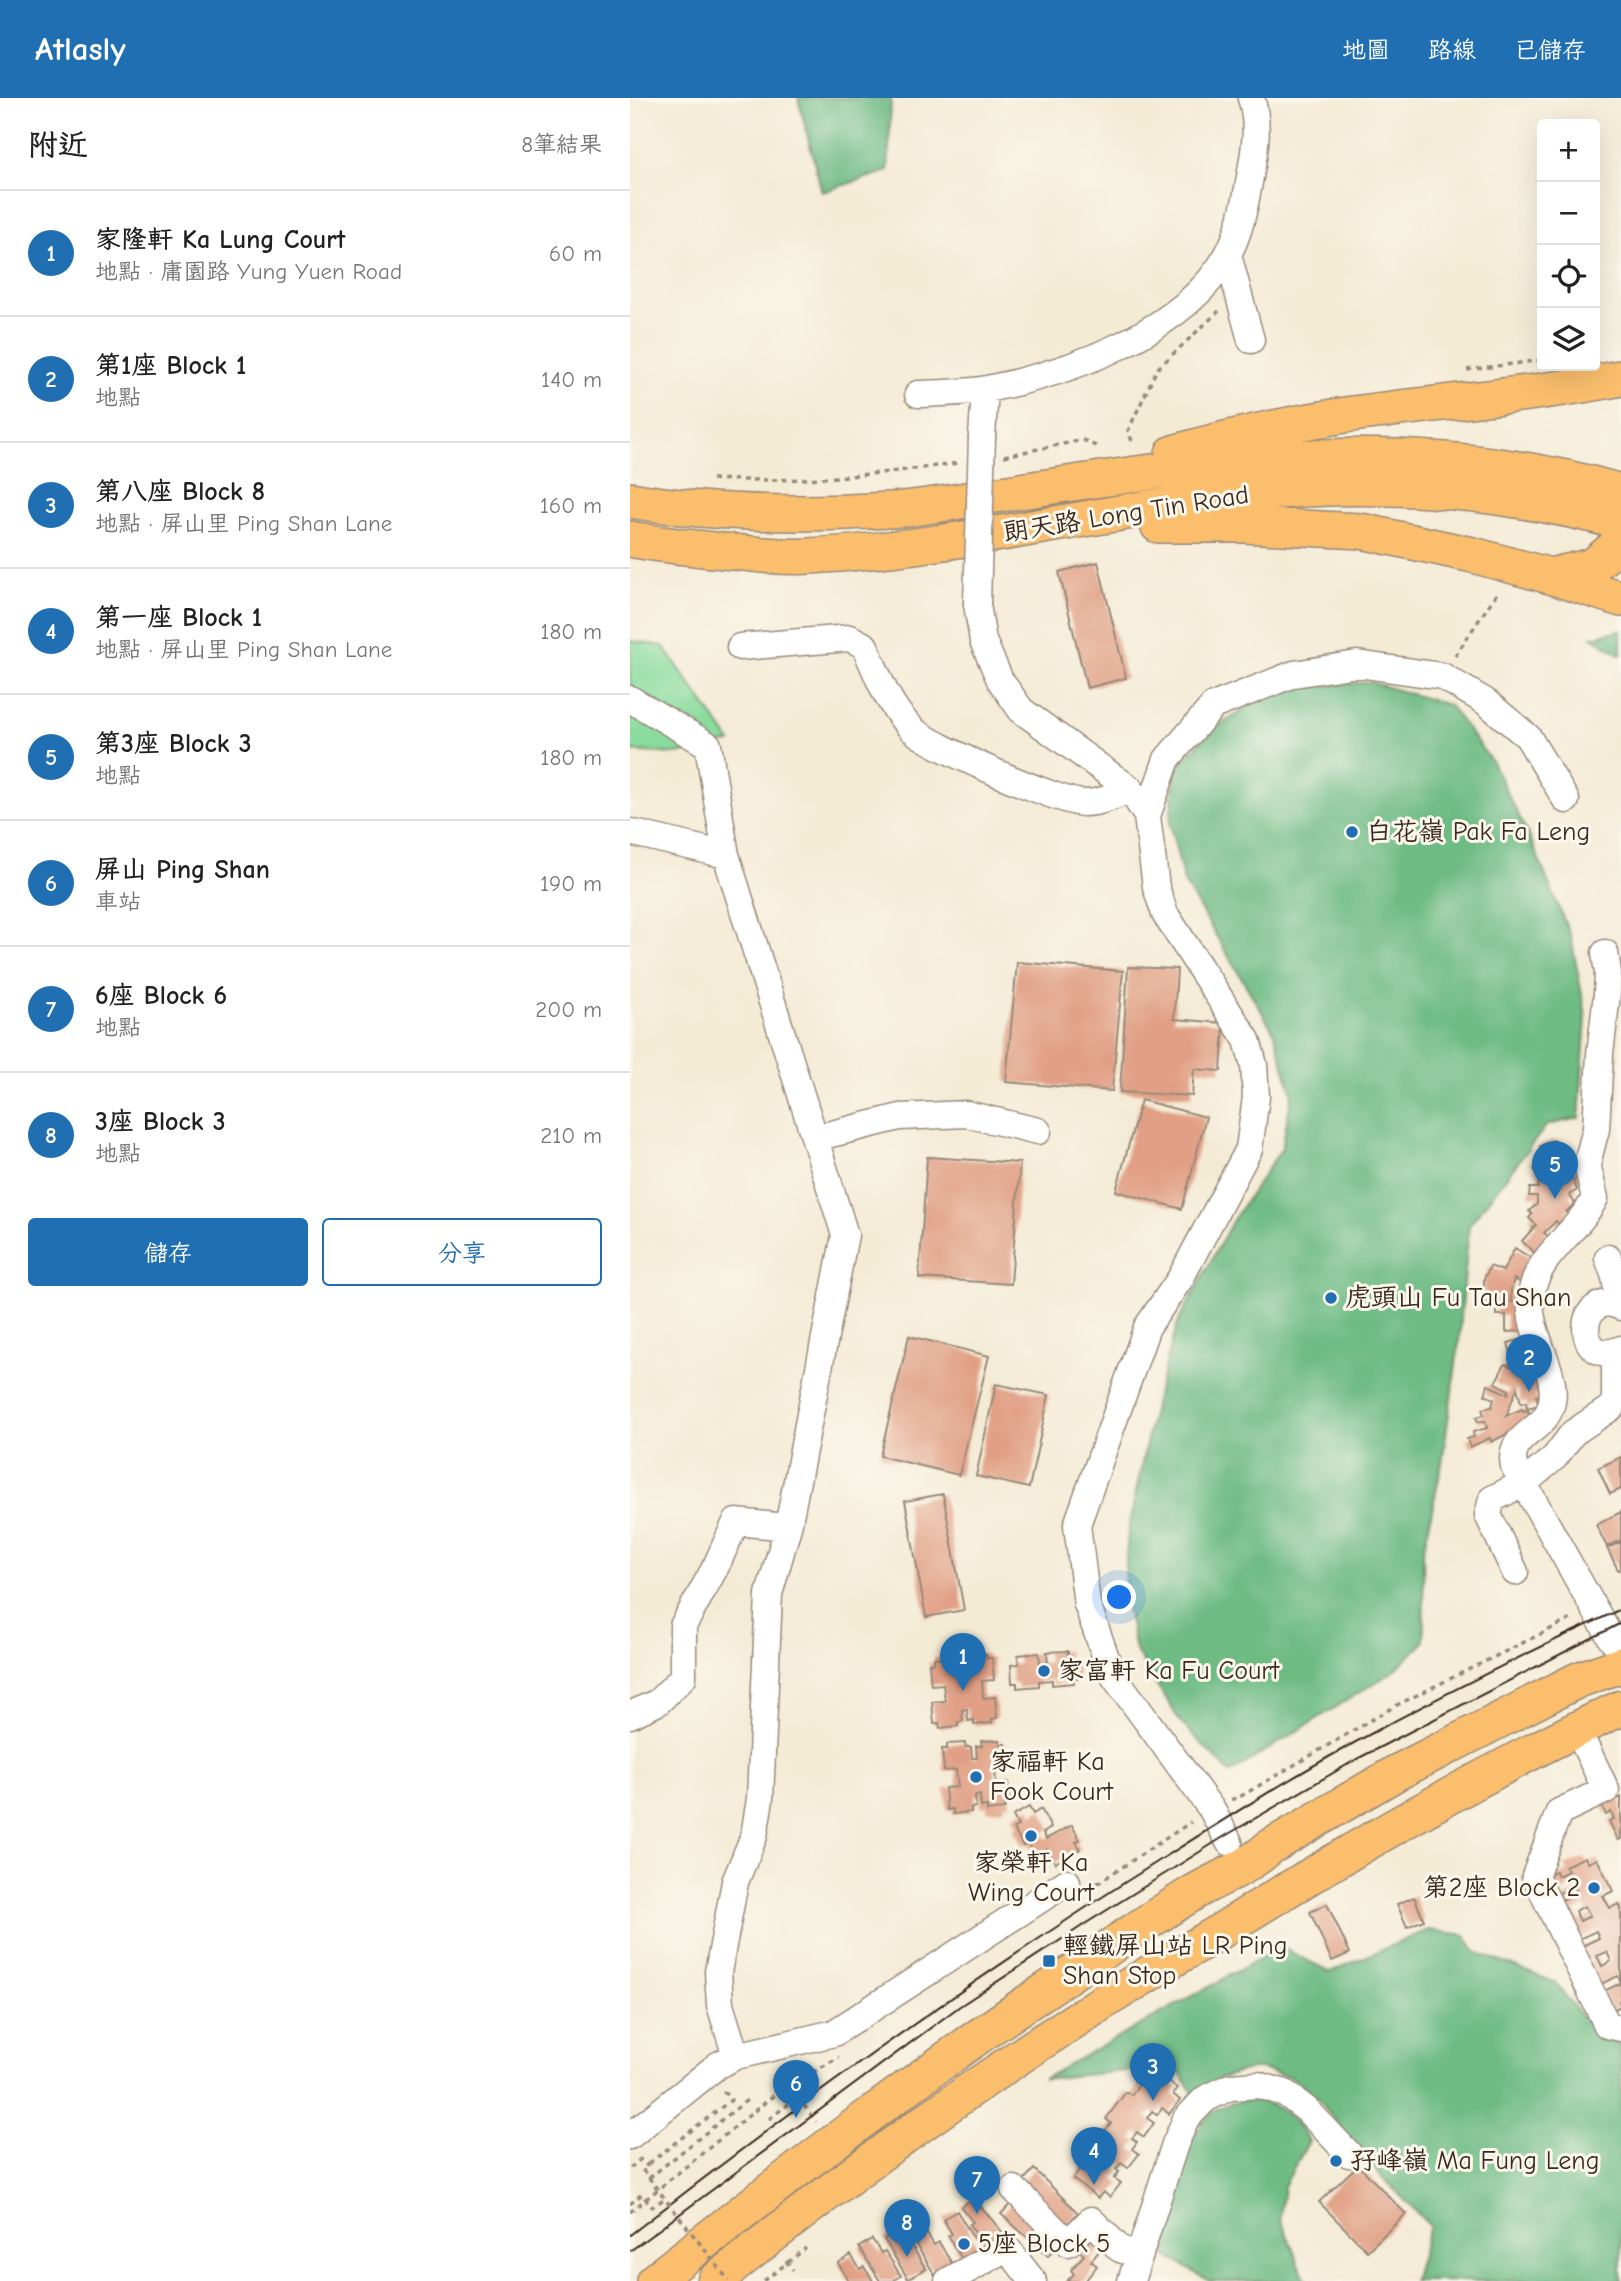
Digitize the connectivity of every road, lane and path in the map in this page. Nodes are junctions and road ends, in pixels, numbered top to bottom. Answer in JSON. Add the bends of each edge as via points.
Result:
{"nodes":[{"id":1,"x":1251,"y":98,"type":"edge"},
{"id":2,"x":1227,"y":255,"type":"junction"},
{"id":3,"x":1238,"y":293,"type":"junction"},
{"id":4,"x":1251,"y":340,"type":"dead end"},
{"id":5,"x":1621,"y":378,"type":"edge"},
{"id":6,"x":1564,"y":389,"type":"junction"},
{"id":7,"x":985,"y":390,"type":"junction"},
{"id":8,"x":918,"y":394,"type":"dead end"},
{"id":9,"x":1621,"y":398,"type":"edge"},
{"id":10,"x":1132,"y":441,"type":"dead end"},
{"id":11,"x":990,"y":447,"type":"junction"},
{"id":12,"x":1100,"y":448,"type":"dead end"},
{"id":13,"x":960,"y":463,"type":"dead end"},
{"id":14,"x":700,"y":479,"type":"dead end"},
{"id":15,"x":1069,"y":483,"type":"junction"},
{"id":16,"x":1621,"y":492,"type":"edge"},
{"id":17,"x":1582,"y":496,"type":"junction"},
{"id":18,"x":630,"y":500,"type":"edge"},
{"id":19,"x":1071,"y":521,"type":"junction"},
{"id":20,"x":1621,"y":522,"type":"edge"},
{"id":21,"x":630,"y":539,"type":"edge"},
{"id":22,"x":1621,"y":542,"type":"edge"},
{"id":23,"x":1550,"y":576,"type":"junction"},
{"id":24,"x":1497,"y":593,"type":"dead end"},
{"id":25,"x":1621,"y":599,"type":"edge"},
{"id":26,"x":740,"y":647,"type":"dead end"},
{"id":27,"x":1442,"y":676,"type":"junction"},
{"id":28,"x":630,"y":699,"type":"edge"},
{"id":29,"x":1130,"y":789,"type":"junction"},
{"id":30,"x":1566,"y":800,"type":"dead end"},
{"id":31,"x":1147,"y":816,"type":"junction"},
{"id":32,"x":630,"y":832,"type":"edge"},
{"id":33,"x":726,"y":855,"type":"junction"},
{"id":34,"x":1605,"y":953,"type":"dead end"},
{"id":35,"x":1038,"y":1131,"type":"dead end"},
{"id":36,"x":815,"y":1138,"type":"junction"},
{"id":37,"x":1608,"y":1258,"type":"dead end"},
{"id":38,"x":1618,"y":1306,"type":"edge"},
{"id":39,"x":1618,"y":1351,"type":"edge"},
{"id":40,"x":1524,"y":1483,"type":"junction"},
{"id":41,"x":788,"y":1527,"type":"junction"},
{"id":42,"x":1515,"y":1572,"type":"dead end"},
{"id":43,"x":1584,"y":1613,"type":"dead end"},
{"id":44,"x":1618,"y":1649,"type":"edge"},
{"id":45,"x":1621,"y":1708,"type":"edge"},
{"id":46,"x":630,"y":1715,"type":"edge"},
{"id":47,"x":1577,"y":1729,"type":"junction"},
{"id":48,"x":1236,"y":1798,"type":"dead end"},
{"id":49,"x":1186,"y":1825,"type":"dead end"},
{"id":50,"x":1229,"y":1843,"type":"junction"},
{"id":51,"x":1270,"y":1847,"type":"junction"},
{"id":52,"x":1074,"y":1888,"type":"joint"},
{"id":53,"x":1201,"y":1889,"type":"junction"},
{"id":54,"x":1621,"y":2028,"type":"edge"},
{"id":55,"x":736,"y":2056,"type":"junction"},
{"id":56,"x":837,"y":2058,"type":"dead end"},
{"id":57,"x":792,"y":2078,"type":"dead end"},
{"id":58,"x":794,"y":2084,"type":"junction"},
{"id":59,"x":798,"y":2097,"type":"junction"},
{"id":60,"x":713,"y":2099,"type":"dead end"},
{"id":61,"x":747,"y":2100,"type":"dead end"},
{"id":62,"x":769,"y":2119,"type":"dead end"},
{"id":63,"x":817,"y":2122,"type":"dead end"},
{"id":64,"x":640,"y":2143,"type":"edge"},
{"id":65,"x":1349,"y":2154,"type":"dead end"},
{"id":66,"x":630,"y":2168,"type":"edge"},
{"id":67,"x":649,"y":2178,"type":"junction"},
{"id":68,"x":1014,"y":2189,"type":"dead end"},
{"id":69,"x":667,"y":2197,"type":"dead end"},
{"id":70,"x":645,"y":2199,"type":"junction"},
{"id":71,"x":630,"y":2204,"type":"edge"},
{"id":72,"x":630,"y":2212,"type":"edge"},
{"id":73,"x":1140,"y":2255,"type":"junction"},
{"id":74,"x":654,"y":2281,"type":"edge"},
{"id":75,"x":715,"y":2281,"type":"edge"},
{"id":76,"x":729,"y":2281,"type":"edge"},
{"id":77,"x":948,"y":2281,"type":"edge"},
{"id":78,"x":1033,"y":2281,"type":"edge"},
{"id":79,"x":1131,"y":2281,"type":"edge"}],
"edges":[{"from":1,"to":2,"type":"street","via":[[1257,138],[1244,214]]},
{"from":2,"to":3,"type":"street"},
{"from":2,"to":7,"type":"street","via":[[1202,288],[1166,321],[1108,352]]},
{"from":3,"to":4,"type":"street"},
{"from":3,"to":10,"type":"path","via":[[1157,369],[1128,431]]},
{"from":5,"to":6,"type":"main road"},
{"from":6,"to":9,"type":"main road"},
{"from":6,"to":15,"type":"main road","via":[[1344,415],[1243,434]]},
{"from":7,"to":8,"type":"street"},
{"from":7,"to":11,"type":"street"},
{"from":11,"to":12,"type":"path","via":[[1083,440]]},
{"from":11,"to":29,"type":"street","bridge":true,"via":[[978,604],[983,641],[1000,680],[1021,710]]},
{"from":13,"to":14,"type":"path","via":[[768,482]]},
{"from":15,"to":17,"type":"main road","name":"朗天路 Long Tin Road","via":[[1250,461],[1426,458],[1490,465]]},
{"from":15,"to":18,"type":"main road","name":"朗天路 Long Tin Road","via":[[890,510],[777,512]]},
{"from":16,"to":17,"type":"main road","name":"朗天路 Long Tin Road"},
{"from":17,"to":19,"type":"main road","name":"朗天路 Long Tin Road","via":[[1534,502],[1372,487],[1261,493]]},
{"from":17,"to":20,"type":"main road","name":"朗天路 Long Tin Road"},
{"from":19,"to":21,"type":"main road","name":"朗天路 Long Tin Road","via":[[893,549],[808,556]]},
{"from":19,"to":23,"type":"main road","via":[[1361,531]]},
{"from":22,"to":23,"type":"main road","via":[[1592,566]]},
{"from":23,"to":25,"type":"main road"},
{"from":24,"to":27,"type":"path"},
{"from":26,"to":29,"type":"street","via":[[858,640],[896,712],[914,732],[1037,790],[1081,803],[1103,801]]},
{"from":27,"to":30,"type":"street","via":[[1486,702],[1528,737]]},
{"from":27,"to":31,"type":"street","via":[[1357,664],[1294,674],[1213,706],[1167,759]]},
{"from":28,"to":33,"type":"street","via":[[708,745]]},
{"from":29,"to":31,"type":"street"},
{"from":31,"to":50,"type":"street","via":[[1156,887],[1165,914],[1247,1040],[1256,1097],[1249,1149],[1180,1279],[1147,1327],[1077,1525],[1087,1604],[1111,1672],[1212,1810]]},
{"from":32,"to":33,"type":"street"},
{"from":33,"to":36,"type":"street"},
{"from":34,"to":40,"type":"street","via":[[1607,994],[1596,1129],[1588,1168],[1595,1198],[1533,1284],[1533,1327],[1553,1395],[1542,1423],[1514,1447],[1514,1466]]},
{"from":35,"to":36,"type":"street","via":[[967,1114],[900,1117]]},
{"from":36,"to":41,"type":"street","via":[[845,1235]]},
{"from":37,"to":38,"type":"street","via":[[1616,1279]]},
{"from":38,"to":39,"type":"street","via":[[1600,1306],[1585,1324],[1592,1346]]},
{"from":39,"to":40,"type":"street","via":[[1612,1408],[1573,1433],[1555,1457]]},
{"from":40,"to":42,"type":"street","via":[[1492,1499],[1488,1516]]},
{"from":40,"to":44,"type":"street"},
{"from":41,"to":46,"type":"street","via":[[736,1522],[683,1626],[683,1677],[658,1702]]},
{"from":41,"to":55,"type":"street","via":[[769,1594],[760,1799],[754,1836],[734,1882],[718,1972],[720,2006]]},
{"from":43,"to":48,"type":"path","via":[[1396,1705]]},
{"from":44,"to":51,"type":"main road","via":[[1578,1680],[1396,1773]]},
{"from":45,"to":47,"type":"main road"},
{"from":47,"to":54,"type":"street","via":[[1605,1790],[1559,1812],[1535,1877],[1606,2025]]},
{"from":47,"to":75,"type":"main road","via":[[1307,1878],[1090,2010],[893,2143]]},
{"from":49,"to":52,"type":"path"},
{"from":50,"to":51,"type":"street"},
{"from":50,"to":53,"type":"street"},
{"from":51,"to":53,"type":"main road","via":[[1254,1862]]},
{"from":52,"to":55,"type":"street","via":[[826,2037]]},
{"from":53,"to":74,"type":"main road","via":[[1004,2018]]},
{"from":55,"to":64,"type":"street","via":[[718,2065]]},
{"from":56,"to":58,"type":"path"},
{"from":57,"to":58,"type":"path"},
{"from":58,"to":59,"type":"path"},
{"from":58,"to":70,"type":"path"},
{"from":59,"to":62,"type":"path"},
{"from":59,"to":63,"type":"path"},
{"from":60,"to":67,"type":"path","bridge":true,"via":[[724,2091],[731,2100],[642,2169]]},
{"from":61,"to":67,"type":"path"},
{"from":64,"to":66,"type":"path"},
{"from":65,"to":73,"type":"street","via":[[1285,2093],[1258,2085],[1230,2087],[1205,2099],[1186,2119],[1175,2144]]},
{"from":67,"to":76,"type":"path","bridge":true},
{"from":68,"to":73,"type":"street","via":[[1068,2243],[1091,2220],[1120,2249]]},
{"from":69,"to":70,"type":"path","via":[[652,2207]]},
{"from":70,"to":71,"type":"path","via":[[642,2194]]},
{"from":70,"to":72,"type":"path"},
{"from":73,"to":79,"type":"street"},
{"from":77,"to":78,"type":"street","via":[[1007,2248]]}]}
